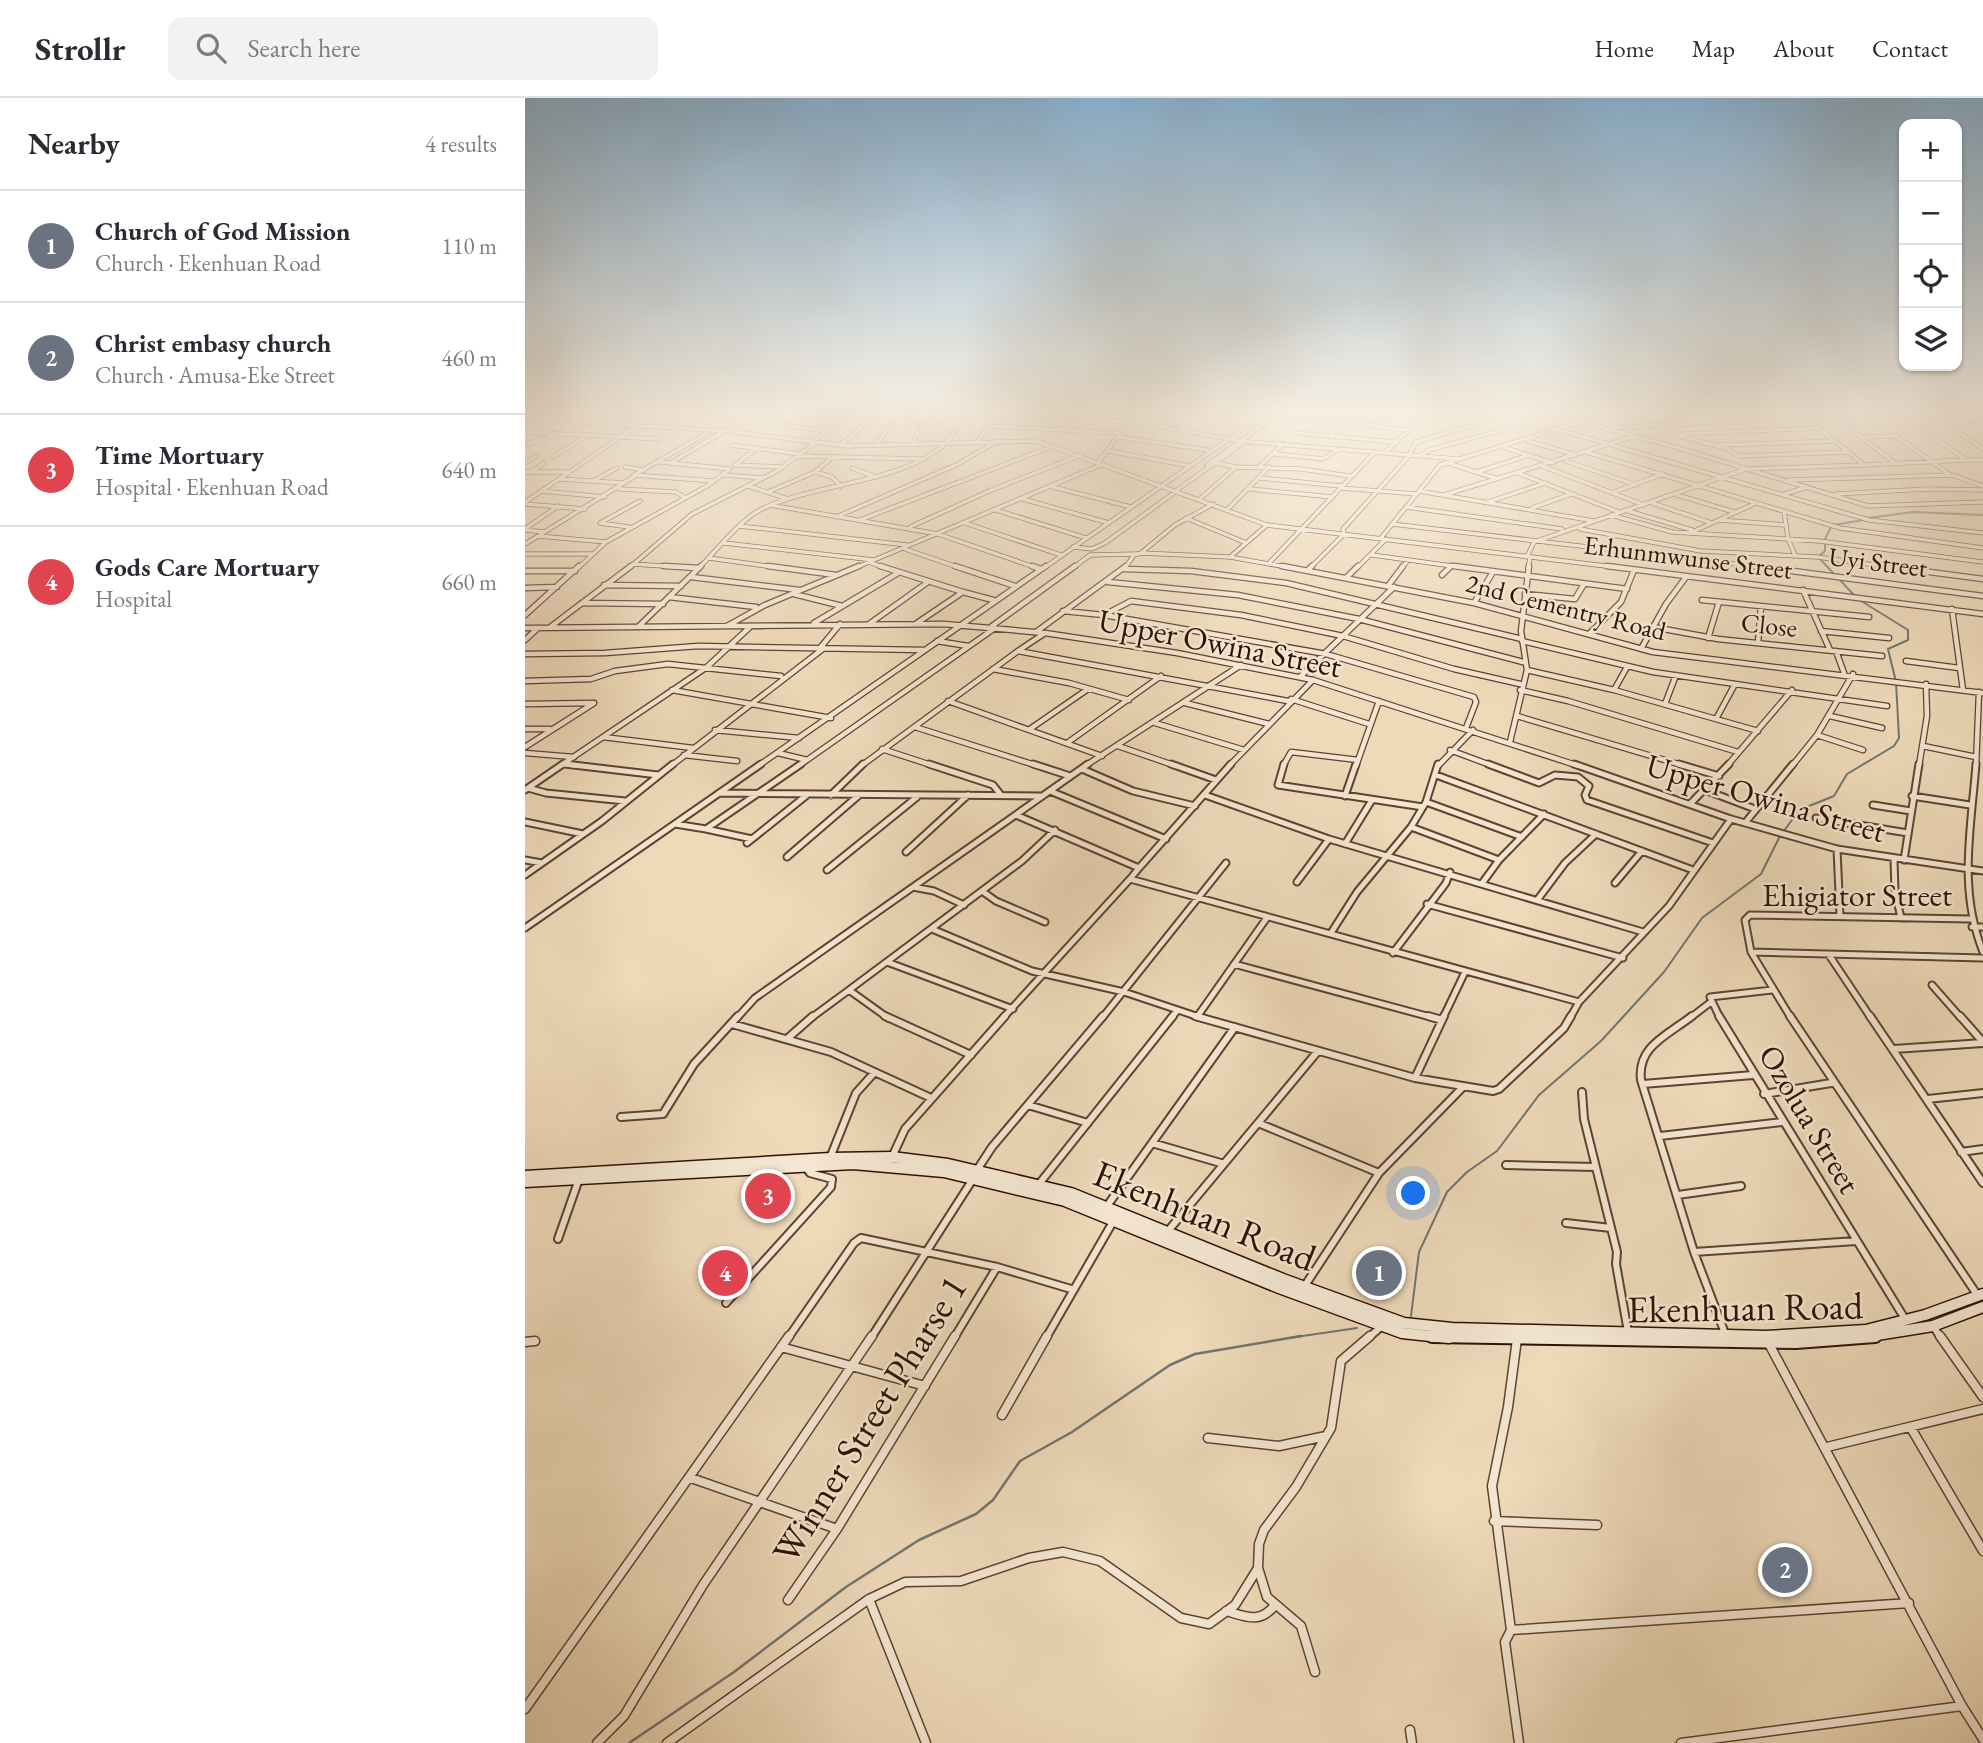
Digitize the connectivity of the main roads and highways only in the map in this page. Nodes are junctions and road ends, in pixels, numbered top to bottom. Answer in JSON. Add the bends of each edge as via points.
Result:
{"nodes":[{"id":1,"x":975,"y":1174,"type":"junction"},
{"id":2,"x":525,"y":1176,"type":"edge"},
{"id":3,"x":525,"y":1182,"type":"edge"},
{"id":4,"x":1981,"y":1299,"type":"edge"},
{"id":5,"x":1727,"y":1339,"type":"junction"},
{"id":6,"x":1767,"y":1340,"type":"junction"}],
"edges":[{"from":1,"to":2,"type":"main road","name":"Ekenhuan Road","via":[[892,1157],[830,1157]]},
{"from":1,"to":3,"type":"main road","name":"Ekenhuan Road","via":[[888,1165],[805,1166]]},
{"from":1,"to":5,"type":"main road","name":"Ekenhuan Road","via":[[1039,1184],[1107,1206],[1404,1323]]},
{"from":1,"to":5,"type":"main road","name":"Ekenhuan Road","via":[[1114,1220],[1402,1333],[1453,1338]]},
{"from":4,"to":6,"type":"main road","name":"Ekenhuan Road","via":[[1866,1330]]},
{"from":4,"to":6,"type":"main road","name":"Ekenhuan Road","via":[[1933,1326],[1869,1337]]},
{"from":5,"to":6,"type":"main road","name":"Ekenhuan Road"}]}
